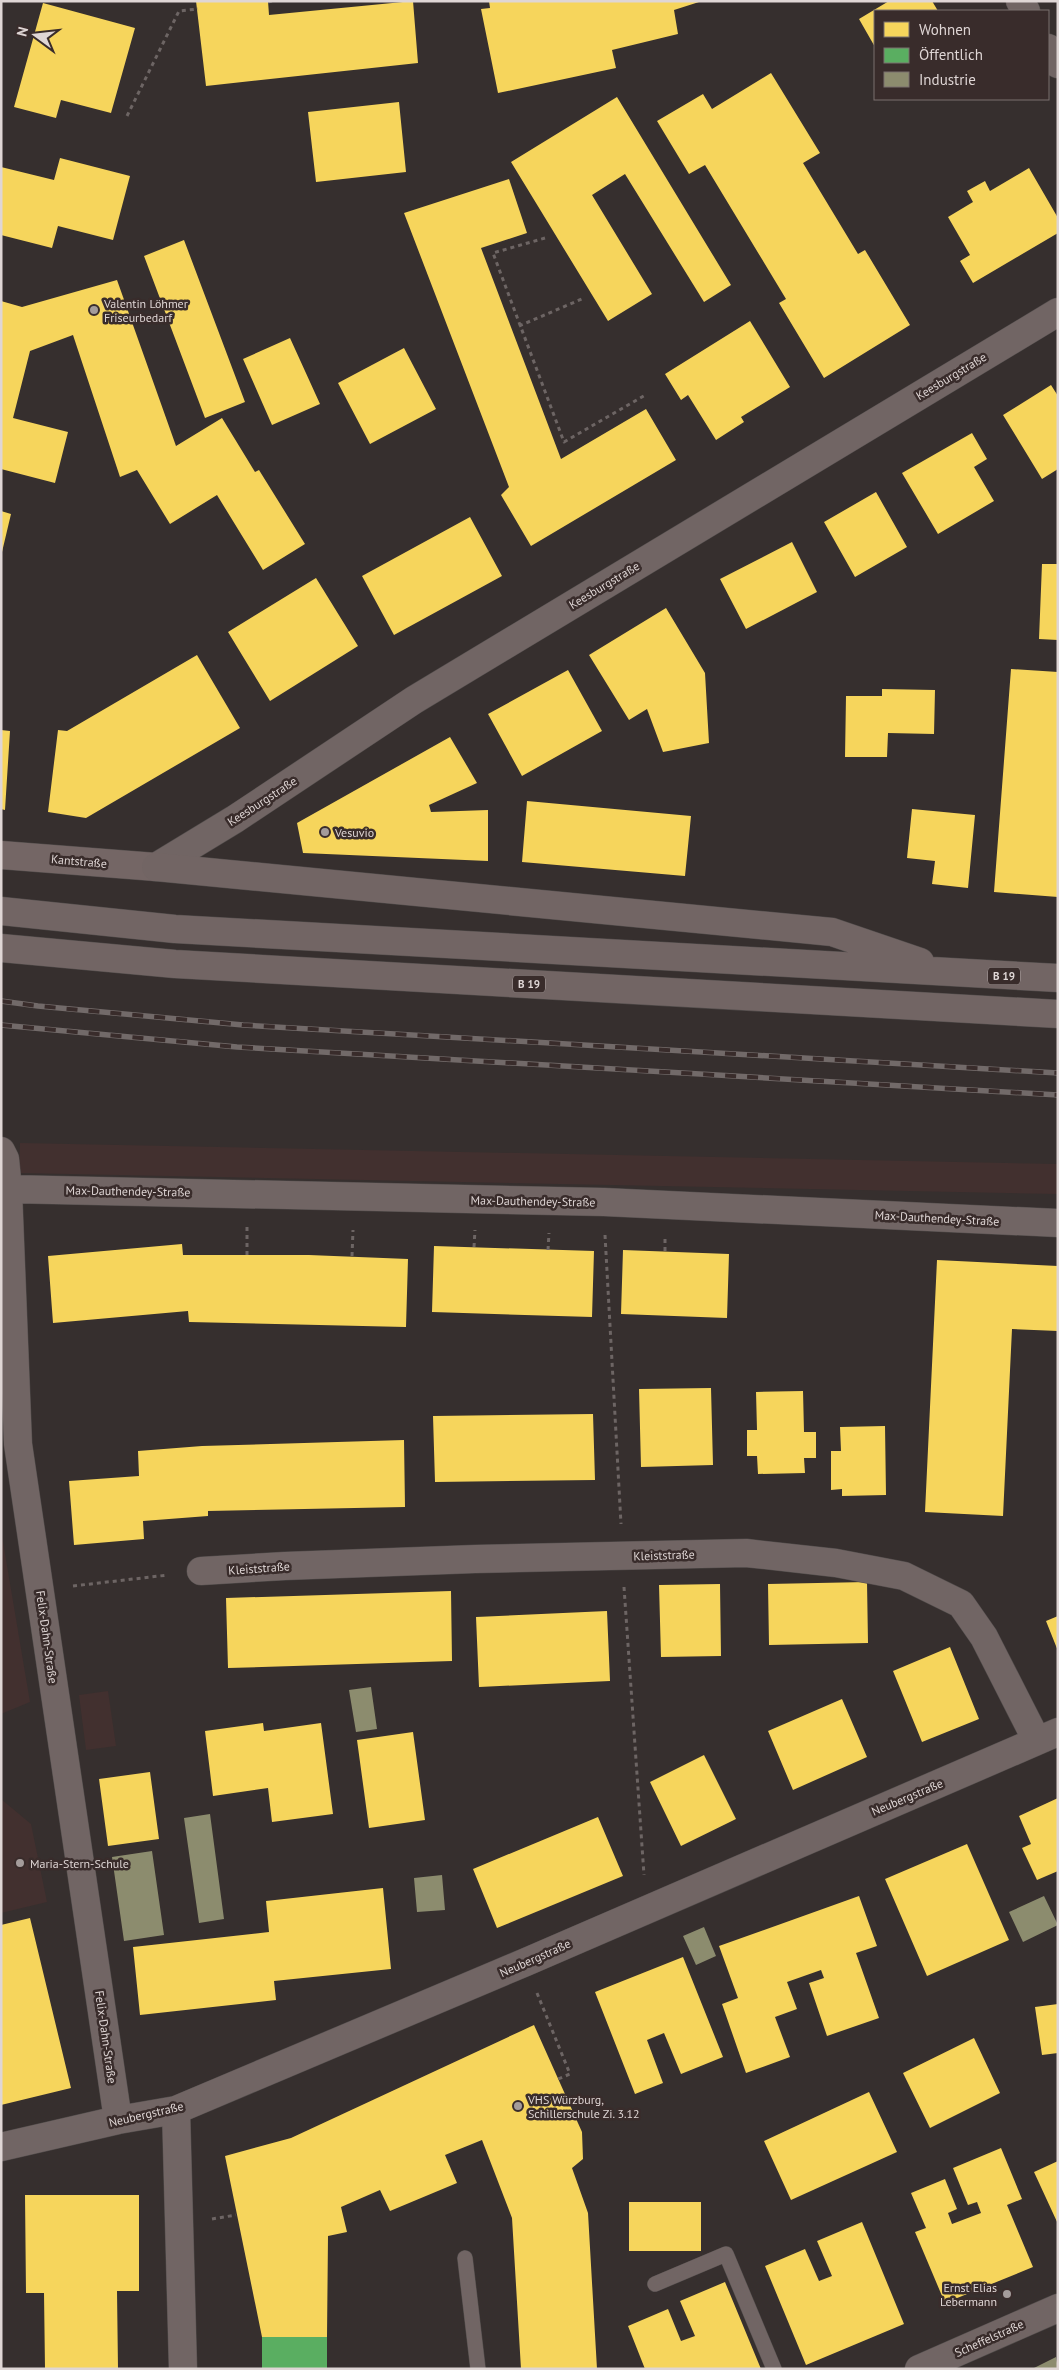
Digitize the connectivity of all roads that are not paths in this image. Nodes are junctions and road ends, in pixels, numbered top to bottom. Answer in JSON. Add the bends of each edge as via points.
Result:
{"nodes":[{"id":1,"x":1049,"y":50,"type":"edge"},
{"id":2,"x":1058,"y":64,"type":"edge"},
{"id":3,"x":1058,"y":312,"type":"edge"},
{"id":4,"x":1,"y":854,"type":"edge"},
{"id":5,"x":156,"y":868,"type":"junction"},
{"id":6,"x":1,"y":911,"type":"edge"},
{"id":7,"x":1,"y":948,"type":"edge"},
{"id":8,"x":950,"y":973,"type":"junction"},
{"id":9,"x":1058,"y":978,"type":"edge"},
{"id":10,"x":1058,"y":1014,"type":"edge"},
{"id":11,"x":1,"y":1151,"type":"edge"},
{"id":12,"x":8,"y":1189,"type":"junction"},
{"id":13,"x":1058,"y":1223,"type":"edge"},
{"id":14,"x":201,"y":1572,"type":"road end"},
{"id":15,"x":1047,"y":1737,"type":"edge"},
{"id":16,"x":176,"y":2110,"type":"junction"},
{"id":17,"x":118,"y":2120,"type":"junction"},
{"id":18,"x":1,"y":2147,"type":"edge"},
{"id":19,"x":465,"y":2258,"type":"dead end"},
{"id":20,"x":655,"y":2284,"type":"dead end"},
{"id":21,"x":1058,"y":2308,"type":"edge"},
{"id":22,"x":182,"y":2369,"type":"edge"},
{"id":23,"x":478,"y":2369,"type":"edge"},
{"id":24,"x":774,"y":2369,"type":"edge"},
{"id":25,"x":919,"y":2369,"type":"edge"}],
"edges":[{"from":1,"to":2,"type":"street"},
{"from":3,"to":5,"type":"street","name":"Keesburgstraße","via":[[414,700]]},
{"from":4,"to":5,"type":"street","name":"Kantstraße"},
{"from":5,"to":8,"type":"main road","via":[[832,932]]},
{"from":6,"to":8,"type":"main road","number":"B 19","via":[[175,929]]},
{"from":7,"to":10,"type":"main road","number":"B 19","via":[[185,965]]},
{"from":8,"to":9,"type":"main road","number":"B 19"},
{"from":11,"to":12,"type":"street","name":"Felix-Dahn-Straße"},
{"from":12,"to":13,"type":"street","name":"Max-Dauthendey-Straße","via":[[604,1202]]},
{"from":12,"to":17,"type":"street","name":"Felix-Dahn-Straße","via":[[18,1444]]},
{"from":14,"to":15,"type":"street","name":"Kleiststraße","via":[[322,1564],[746,1553],[836,1563],[904,1576],[960,1604]]},
{"from":15,"to":16,"type":"street","name":"Neubergstraße"},
{"from":16,"to":17,"type":"street","name":"Neubergstraße"},
{"from":16,"to":22,"type":"street"},
{"from":17,"to":18,"type":"street","name":"Neubergstraße"},
{"from":19,"to":23,"type":"lane"},
{"from":20,"to":24,"type":"lane","via":[[726,2254]]},
{"from":21,"to":25,"type":"street","name":"Scheffelstraße"}]}
